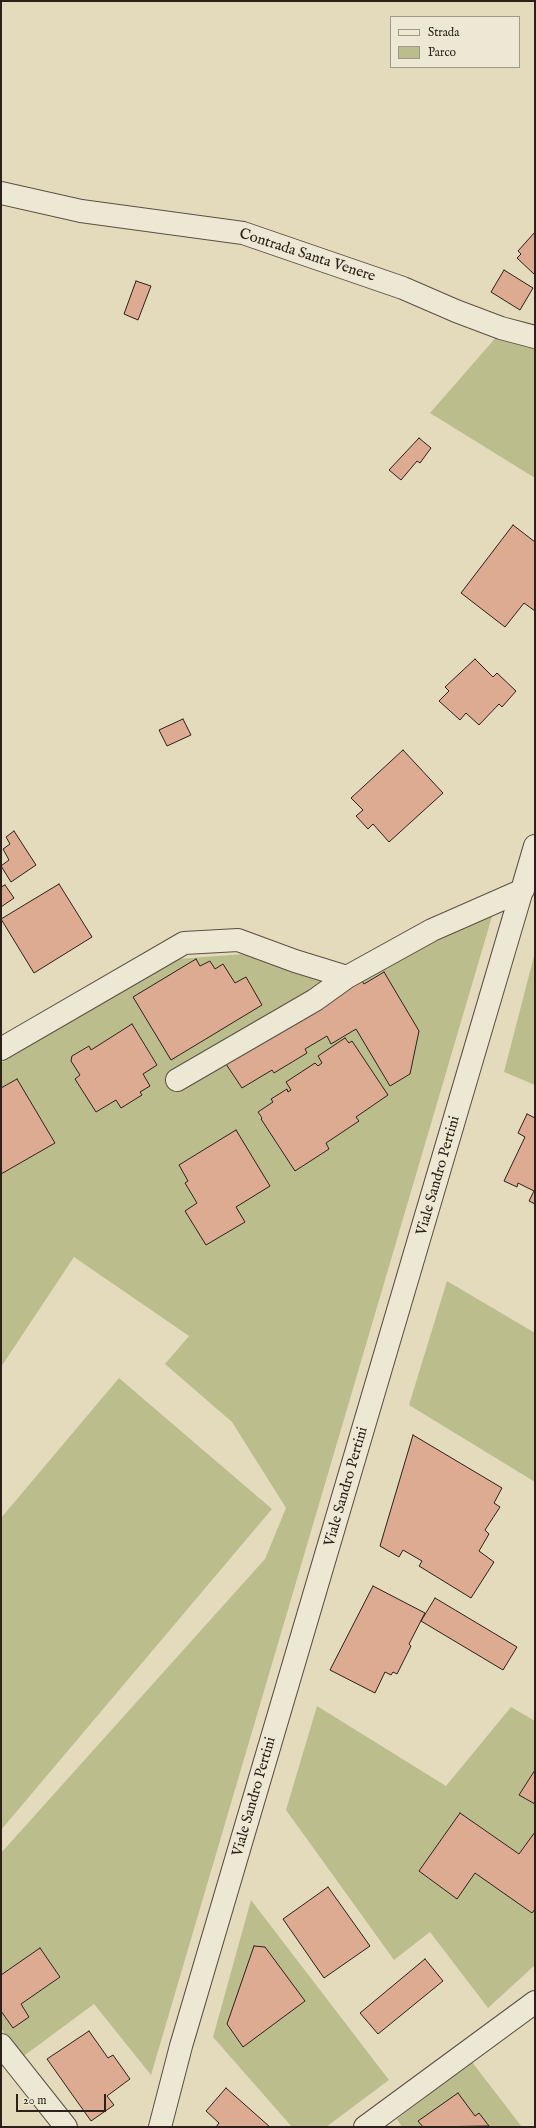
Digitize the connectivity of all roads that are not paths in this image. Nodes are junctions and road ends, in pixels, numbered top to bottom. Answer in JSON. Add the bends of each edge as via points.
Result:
{"nodes":[{"id":1,"x":1,"y":193,"type":"edge"},
{"id":2,"x":535,"y":337,"type":"edge"},
{"id":3,"x":535,"y":846,"type":"edge"},
{"id":4,"x":523,"y":890,"type":"junction"},
{"id":5,"x":347,"y":977,"type":"junction"},
{"id":6,"x":1,"y":1049,"type":"edge"},
{"id":7,"x":177,"y":1080,"type":"dead end"},
{"id":8,"x":535,"y":2002,"type":"edge"},
{"id":9,"x":1,"y":2045,"type":"edge"},
{"id":10,"x":66,"y":2127,"type":"edge"},
{"id":11,"x":160,"y":2127,"type":"edge"},
{"id":12,"x":365,"y":2127,"type":"edge"}],
"edges":[{"from":1,"to":2,"type":"street","name":"Contrada Santa Venere","via":[[81,211],[243,233],[402,288],[501,328]]},
{"from":3,"to":4,"type":"street","name":"Viale Sandro Pertini"},
{"from":4,"to":5,"type":"street","via":[[432,930]]},
{"from":4,"to":11,"type":"street","name":"Viale Sandro Pertini"},
{"from":5,"to":6,"type":"street","via":[[238,940],[184,943]]},
{"from":5,"to":7,"type":"street","via":[[315,1000]]},
{"from":8,"to":12,"type":"street"},
{"from":9,"to":10,"type":"street"}]}
